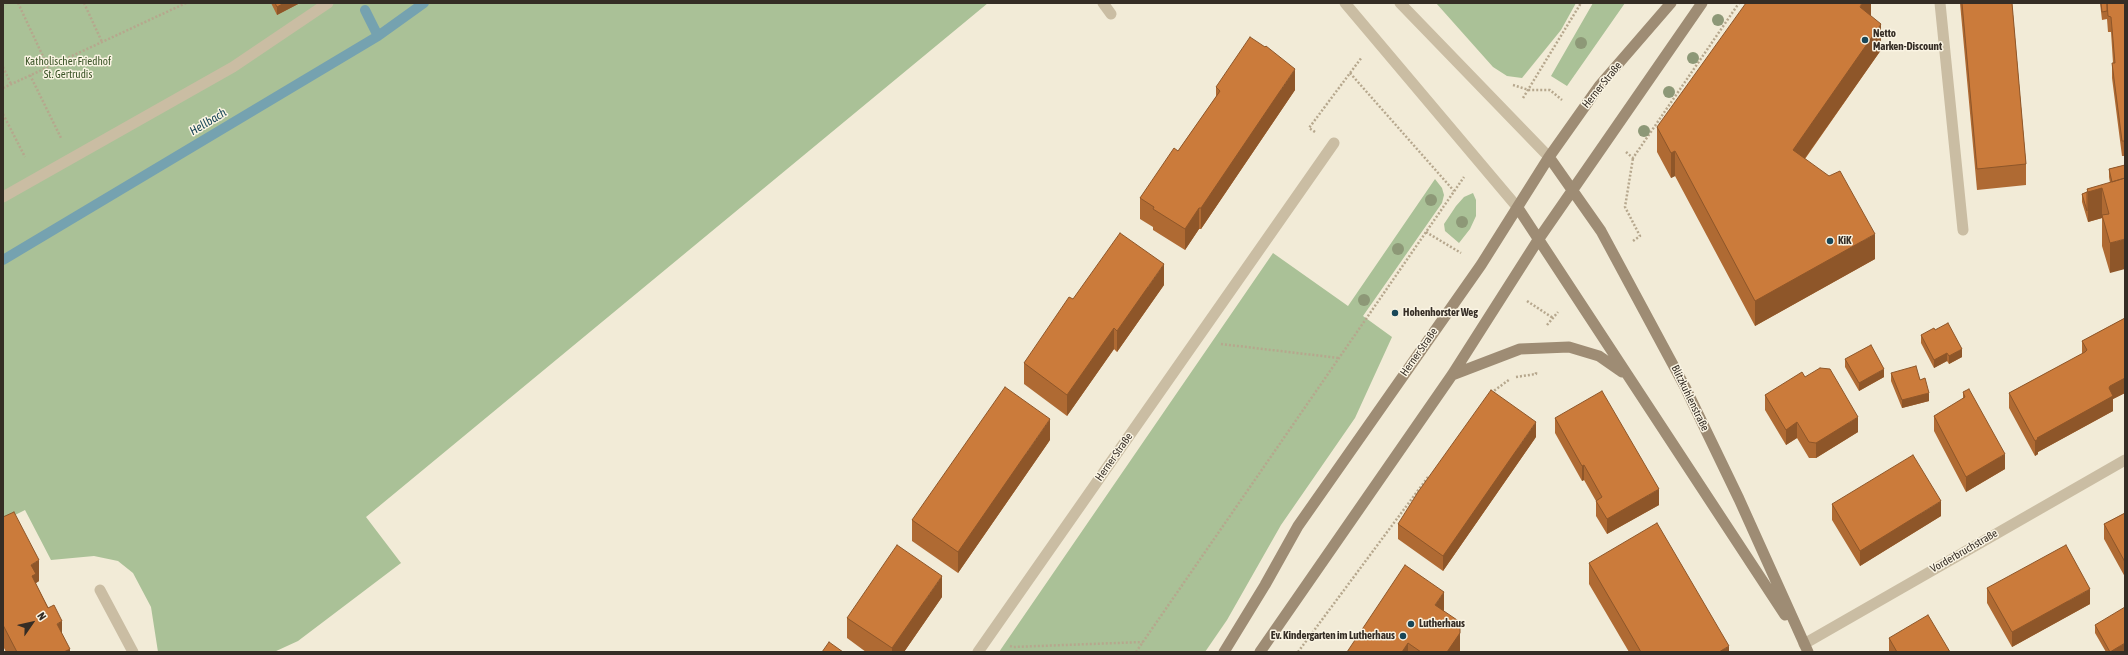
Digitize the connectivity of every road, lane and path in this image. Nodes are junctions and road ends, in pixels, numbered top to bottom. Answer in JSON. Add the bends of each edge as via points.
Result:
{"nodes":[{"id":1,"x":18,"y":3,"type":"edge"},
{"id":2,"x":84,"y":3,"type":"edge"},
{"id":3,"x":186,"y":3,"type":"edge"},
{"id":4,"x":328,"y":3,"type":"edge"},
{"id":5,"x":1103,"y":3,"type":"edge"},
{"id":6,"x":1345,"y":3,"type":"edge"},
{"id":7,"x":1400,"y":3,"type":"edge"},
{"id":8,"x":1581,"y":3,"type":"edge"},
{"id":9,"x":1671,"y":3,"type":"edge"},
{"id":10,"x":1702,"y":3,"type":"edge"},
{"id":11,"x":1739,"y":3,"type":"edge"},
{"id":12,"x":1940,"y":3,"type":"edge"},
{"id":13,"x":1111,"y":14,"type":"dead end"},
{"id":14,"x":1375,"y":39,"type":"junction"},
{"id":15,"x":102,"y":42,"type":"junction"},
{"id":16,"x":3,"y":67,"type":"edge"},
{"id":17,"x":48,"y":67,"type":"junction"},
{"id":18,"x":1350,"y":73,"type":"junction"},
{"id":19,"x":30,"y":75,"type":"junction"},
{"id":20,"x":11,"y":84,"type":"junction"},
{"id":21,"x":3,"y":88,"type":"edge"},
{"id":22,"x":1529,"y":90,"type":"dead end"},
{"id":23,"x":3,"y":114,"type":"edge"},
{"id":24,"x":1610,"y":136,"type":"junction"},
{"id":25,"x":61,"y":138,"type":"dead end"},
{"id":26,"x":1334,"y":143,"type":"joint"},
{"id":27,"x":25,"y":157,"type":"dead end"},
{"id":28,"x":1549,"y":157,"type":"junction"},
{"id":29,"x":1633,"y":158,"type":"junction"},
{"id":30,"x":1573,"y":188,"type":"junction"},
{"id":31,"x":3,"y":197,"type":"edge"},
{"id":32,"x":1518,"y":208,"type":"junction"},
{"id":33,"x":1963,"y":230,"type":"dead end"},
{"id":34,"x":1538,"y":240,"type":"junction"},
{"id":35,"x":1615,"y":255,"type":"junction"},
{"id":36,"x":1574,"y":295,"type":"junction"},
{"id":37,"x":1201,"y":332,"type":"junction"},
{"id":38,"x":1538,"y":348,"type":"junction"},
{"id":39,"x":1339,"y":358,"type":"junction"},
{"id":40,"x":1452,"y":375,"type":"junction"},
{"id":41,"x":1628,"y":376,"type":"junction"},
{"id":42,"x":1486,"y":399,"type":"edge"},
{"id":43,"x":2125,"y":460,"type":"edge"},
{"id":44,"x":1430,"y":475,"type":"edge"},
{"id":45,"x":100,"y":590,"type":"dead end"},
{"id":46,"x":990,"y":634,"type":"junction"},
{"id":47,"x":1143,"y":642,"type":"junction"},
{"id":48,"x":1806,"y":648,"type":"edge"},
{"id":49,"x":133,"y":652,"type":"edge"},
{"id":50,"x":978,"y":652,"type":"edge"},
{"id":51,"x":1136,"y":652,"type":"edge"},
{"id":52,"x":1224,"y":652,"type":"edge"},
{"id":53,"x":1260,"y":652,"type":"edge"},
{"id":54,"x":1298,"y":652,"type":"edge"}],
"edges":[{"from":1,"to":17,"type":"path"},
{"from":2,"to":15,"type":"path"},
{"from":3,"to":15,"type":"path"},
{"from":4,"to":31,"type":"street","via":[[233,67]]},
{"from":5,"to":13,"type":"street"},
{"from":6,"to":14,"type":"street"},
{"from":7,"to":28,"type":"street"},
{"from":8,"to":22,"type":"path"},
{"from":9,"to":28,"type":"main road","name":"Herner Straße","via":[[1600,86]]},
{"from":10,"to":24,"type":"main road"},
{"from":11,"to":29,"type":"path"},
{"from":12,"to":33,"type":"street"},
{"from":14,"to":18,"type":"path"},
{"from":14,"to":32,"type":"street"},
{"from":15,"to":17,"type":"path"},
{"from":16,"to":20,"type":"path"},
{"from":17,"to":19,"type":"path"},
{"from":18,"to":26,"type":"path","via":[[1310,128]]},
{"from":18,"to":39,"type":"path","via":[[1454,191]]},
{"from":19,"to":20,"type":"path"},
{"from":19,"to":25,"type":"path"},
{"from":20,"to":21,"type":"path"},
{"from":23,"to":27,"type":"path"},
{"from":24,"to":29,"type":"path"},
{"from":24,"to":30,"type":"main road"},
{"from":26,"to":37,"type":"street","name":"Herner Straße"},
{"from":28,"to":30,"type":"main road","name":"Blitzkuhlenstraße"},
{"from":28,"to":32,"type":"main road","name":"Herner Straße"},
{"from":29,"to":35,"type":"path","via":[[1625,207],[1640,236]]},
{"from":30,"to":34,"type":"main road"},
{"from":30,"to":35,"type":"main road","name":"Blitzkuhlenstraße"},
{"from":32,"to":34,"type":"main road"},
{"from":32,"to":52,"type":"main road","name":"Herner Straße","via":[[1481,265],[1298,526]]},
{"from":34,"to":36,"type":"main road"},
{"from":34,"to":40,"type":"main road"},
{"from":35,"to":48,"type":"main road","name":"Blitzkuhlenstraße","via":[[1685,387]]},
{"from":36,"to":38,"type":"path","via":[[1543,329]]},
{"from":36,"to":41,"type":"main road"},
{"from":37,"to":39,"type":"path","via":[[1222,345]]},
{"from":37,"to":46,"type":"street","name":"Herner Straße"},
{"from":38,"to":40,"type":"main road","via":[[1520,349]]},
{"from":38,"to":41,"type":"main road","via":[[1569,347],[1599,356]]},
{"from":38,"to":42,"type":"path","via":[[1536,374],[1512,377]]},
{"from":39,"to":47,"type":"path"},
{"from":40,"to":53,"type":"main road"},
{"from":41,"to":48,"type":"main road"},
{"from":43,"to":48,"type":"street","name":"Vorderbruchstraße"},
{"from":44,"to":54,"type":"path"},
{"from":45,"to":49,"type":"street"},
{"from":46,"to":47,"type":"path","via":[[1013,647]]},
{"from":46,"to":50,"type":"street","name":"Herner Straße"},
{"from":47,"to":51,"type":"path"}]}
